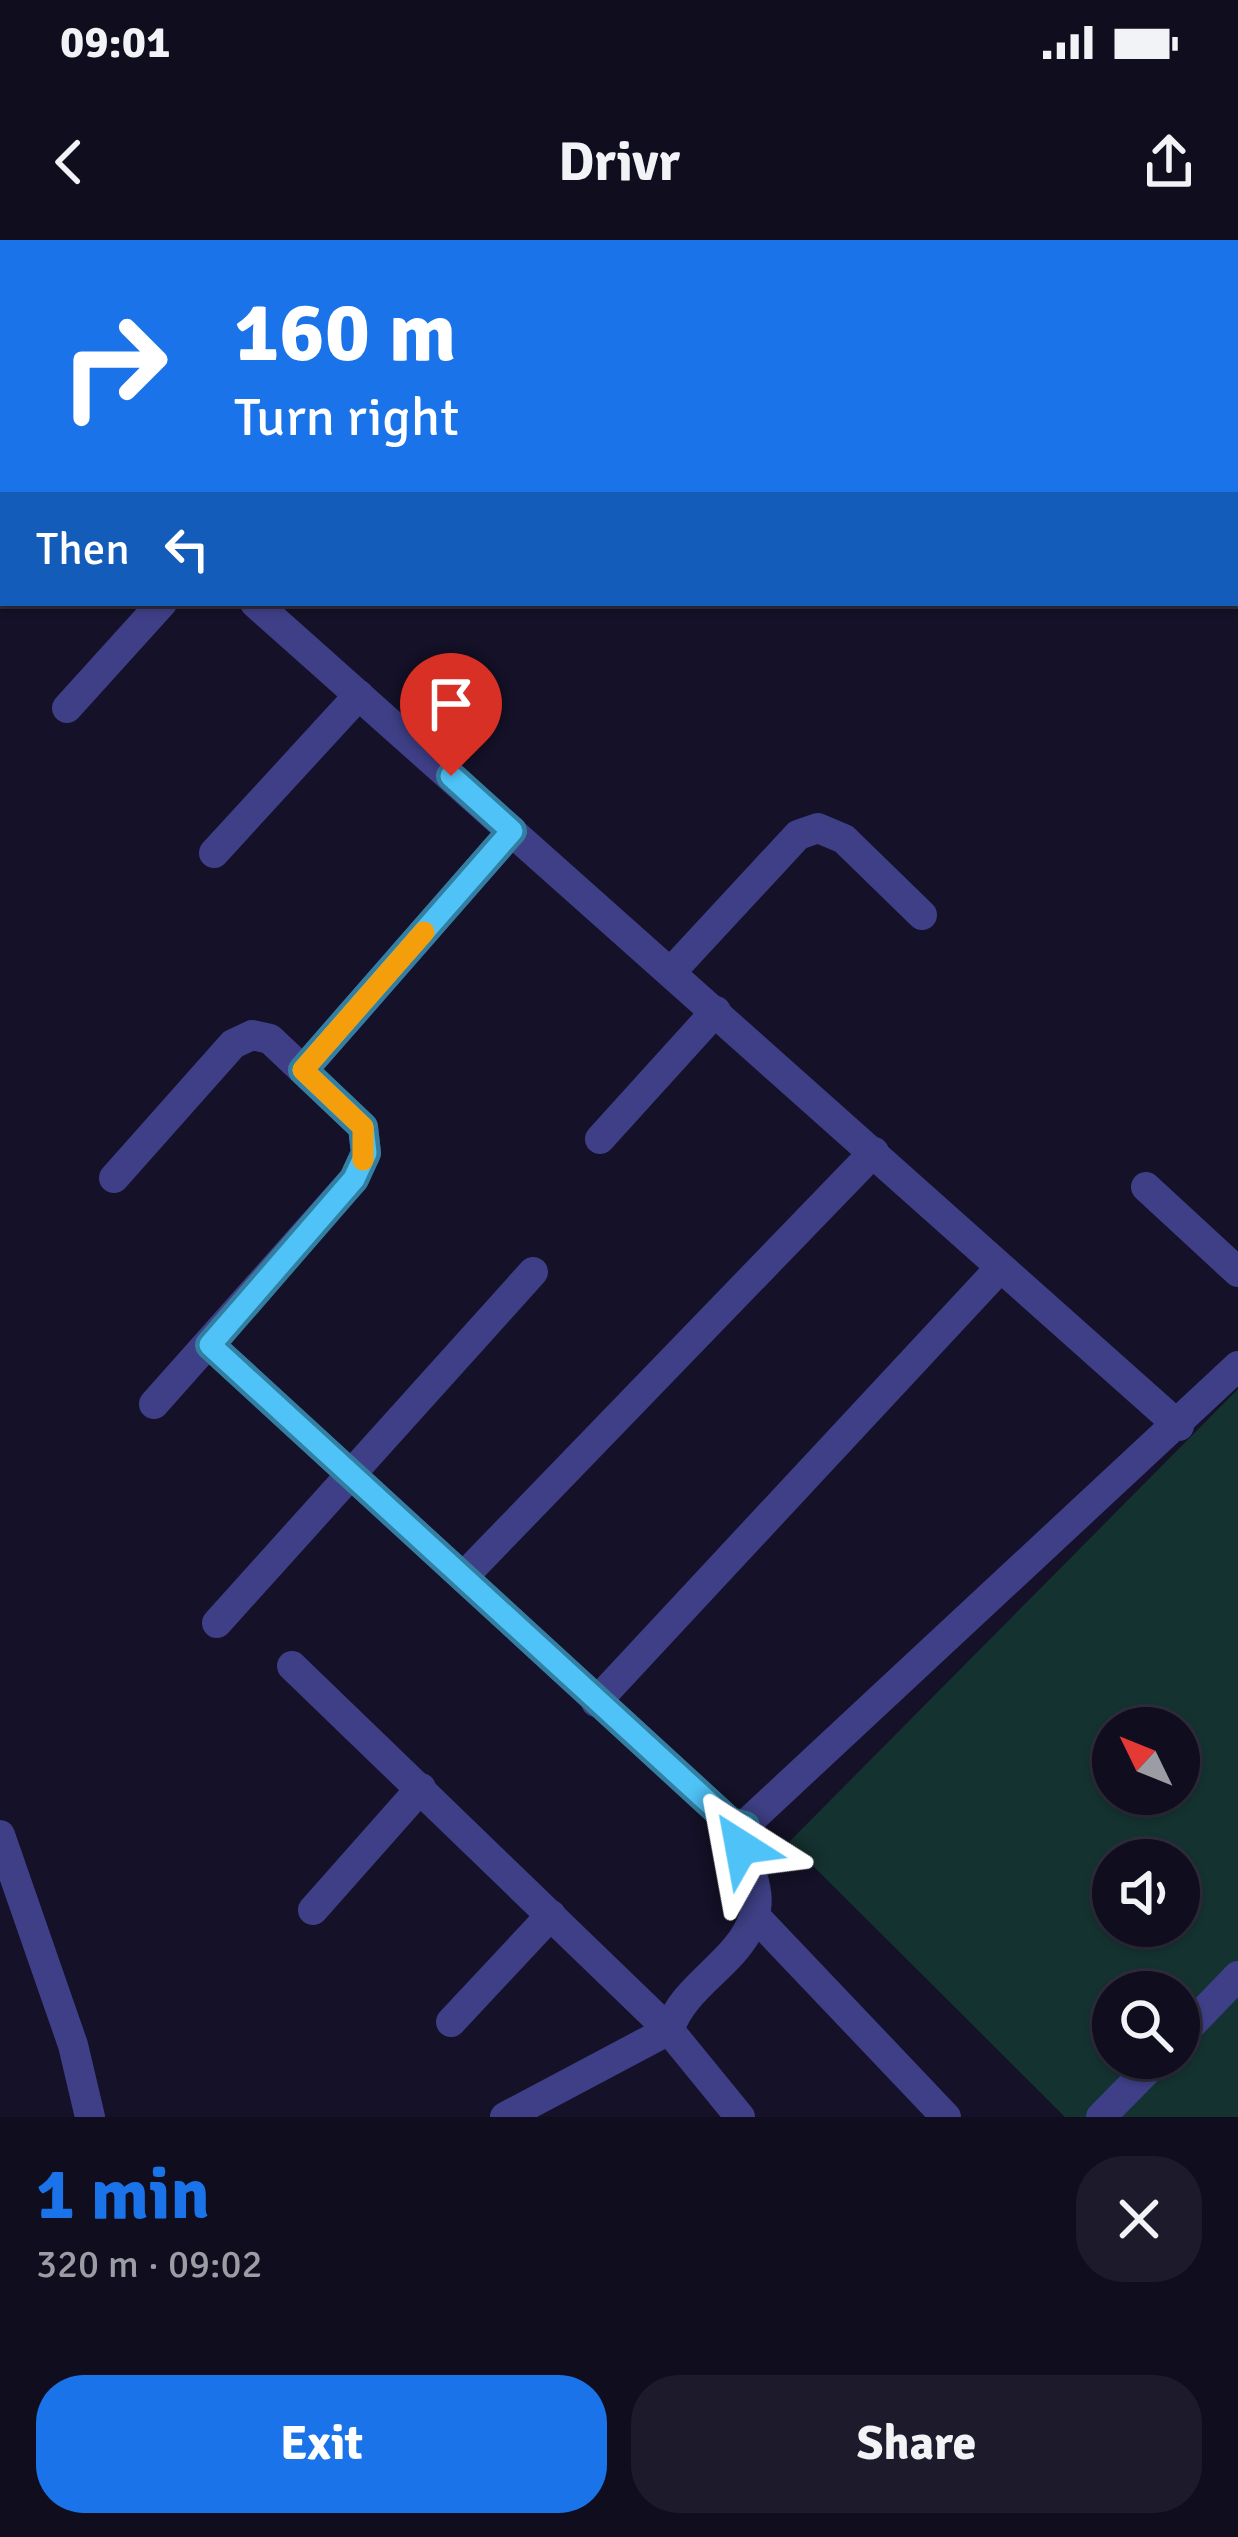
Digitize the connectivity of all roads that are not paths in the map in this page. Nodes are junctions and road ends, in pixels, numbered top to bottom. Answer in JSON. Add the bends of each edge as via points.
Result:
{"nodes":[{"id":1,"x":159,"y":606,"type":"edge"},
{"id":2,"x":258,"y":606,"type":"edge"},
{"id":3,"x":359,"y":694,"type":"junction"},
{"id":4,"x":67,"y":708,"type":"dead end"},
{"id":5,"x":512,"y":831,"type":"junction"},
{"id":6,"x":214,"y":853,"type":"dead end"},
{"id":7,"x":922,"y":915,"type":"dead end"},
{"id":8,"x":671,"y":971,"type":"junction"},
{"id":9,"x":716,"y":1011,"type":"junction"},
{"id":10,"x":303,"y":1070,"type":"junction"},
{"id":11,"x":600,"y":1139,"type":"dead end"},
{"id":12,"x":874,"y":1151,"type":"junction"},
{"id":13,"x":114,"y":1178,"type":"dead end"},
{"id":14,"x":1146,"y":1187,"type":"dead end"},
{"id":15,"x":1000,"y":1268,"type":"junction"},
{"id":16,"x":532,"y":1272,"type":"dead end"},
{"id":17,"x":1238,"y":1272,"type":"edge"},
{"id":18,"x":210,"y":1345,"type":"junction"},
{"id":19,"x":1238,"y":1366,"type":"edge"},
{"id":20,"x":154,"y":1404,"type":"dead end"},
{"id":21,"x":1179,"y":1426,"type":"junction"},
{"id":22,"x":351,"y":1472,"type":"junction"},
{"id":23,"x":465,"y":1575,"type":"junction"},
{"id":24,"x":217,"y":1623,"type":"dead end"},
{"id":25,"x":292,"y":1666,"type":"dead end"},
{"id":26,"x":596,"y":1702,"type":"junction"},
{"id":27,"x":421,"y":1788,"type":"junction"},
{"id":28,"x":745,"y":1826,"type":"junction"},
{"id":29,"x":0,"y":1835,"type":"edge"},
{"id":30,"x":313,"y":1910,"type":"dead end"},
{"id":31,"x":550,"y":1915,"type":"junction"},
{"id":32,"x":755,"y":1916,"type":"junction"},
{"id":33,"x":1238,"y":1976,"type":"edge"},
{"id":34,"x":1200,"y":2015,"type":"edge"},
{"id":35,"x":452,"y":2022,"type":"dead end"},
{"id":36,"x":669,"y":2030,"type":"junction"},
{"id":37,"x":1138,"y":2079,"type":"edge"},
{"id":38,"x":90,"y":2117,"type":"edge"},
{"id":39,"x":505,"y":2117,"type":"edge"},
{"id":40,"x":740,"y":2117,"type":"edge"},
{"id":41,"x":946,"y":2117,"type":"edge"},
{"id":42,"x":1101,"y":2117,"type":"edge"}],
"edges":[{"from":1,"to":4,"type":"street"},
{"from":2,"to":3,"type":"street"},
{"from":3,"to":5,"type":"street"},
{"from":3,"to":6,"type":"street"},
{"from":5,"to":8,"type":"street"},
{"from":5,"to":10,"type":"street"},
{"from":7,"to":8,"type":"street","via":[[844,839],[818,828],[798,835]]},
{"from":8,"to":9,"type":"street"},
{"from":9,"to":11,"type":"street"},
{"from":9,"to":12,"type":"street"},
{"from":10,"to":13,"type":"street","via":[[270,1040],[233,1044]]},
{"from":10,"to":18,"type":"street","via":[[363,1127],[366,1153],[354,1179]]},
{"from":12,"to":15,"type":"street"},
{"from":12,"to":23,"type":"street"},
{"from":14,"to":17,"type":"street"},
{"from":15,"to":21,"type":"street"},
{"from":15,"to":26,"type":"street"},
{"from":16,"to":22,"type":"street"},
{"from":18,"to":20,"type":"street"},
{"from":18,"to":22,"type":"street"},
{"from":19,"to":21,"type":"street"},
{"from":21,"to":28,"type":"street"},
{"from":22,"to":23,"type":"street"},
{"from":22,"to":24,"type":"street"},
{"from":23,"to":26,"type":"street"},
{"from":25,"to":27,"type":"street"},
{"from":26,"to":28,"type":"street","via":[[730,1822]]},
{"from":27,"to":30,"type":"street"},
{"from":27,"to":31,"type":"street"},
{"from":28,"to":32,"type":"street","via":[[741,1847],[756,1889]]},
{"from":29,"to":38,"type":"street","via":[[74,2045]]},
{"from":31,"to":35,"type":"street"},
{"from":31,"to":36,"type":"street"},
{"from":32,"to":36,"type":"street","via":[[677,2007]]},
{"from":32,"to":41,"type":"street"},
{"from":33,"to":34,"type":"street"},
{"from":36,"to":39,"type":"street"},
{"from":36,"to":40,"type":"street"},
{"from":37,"to":42,"type":"street"}]}
